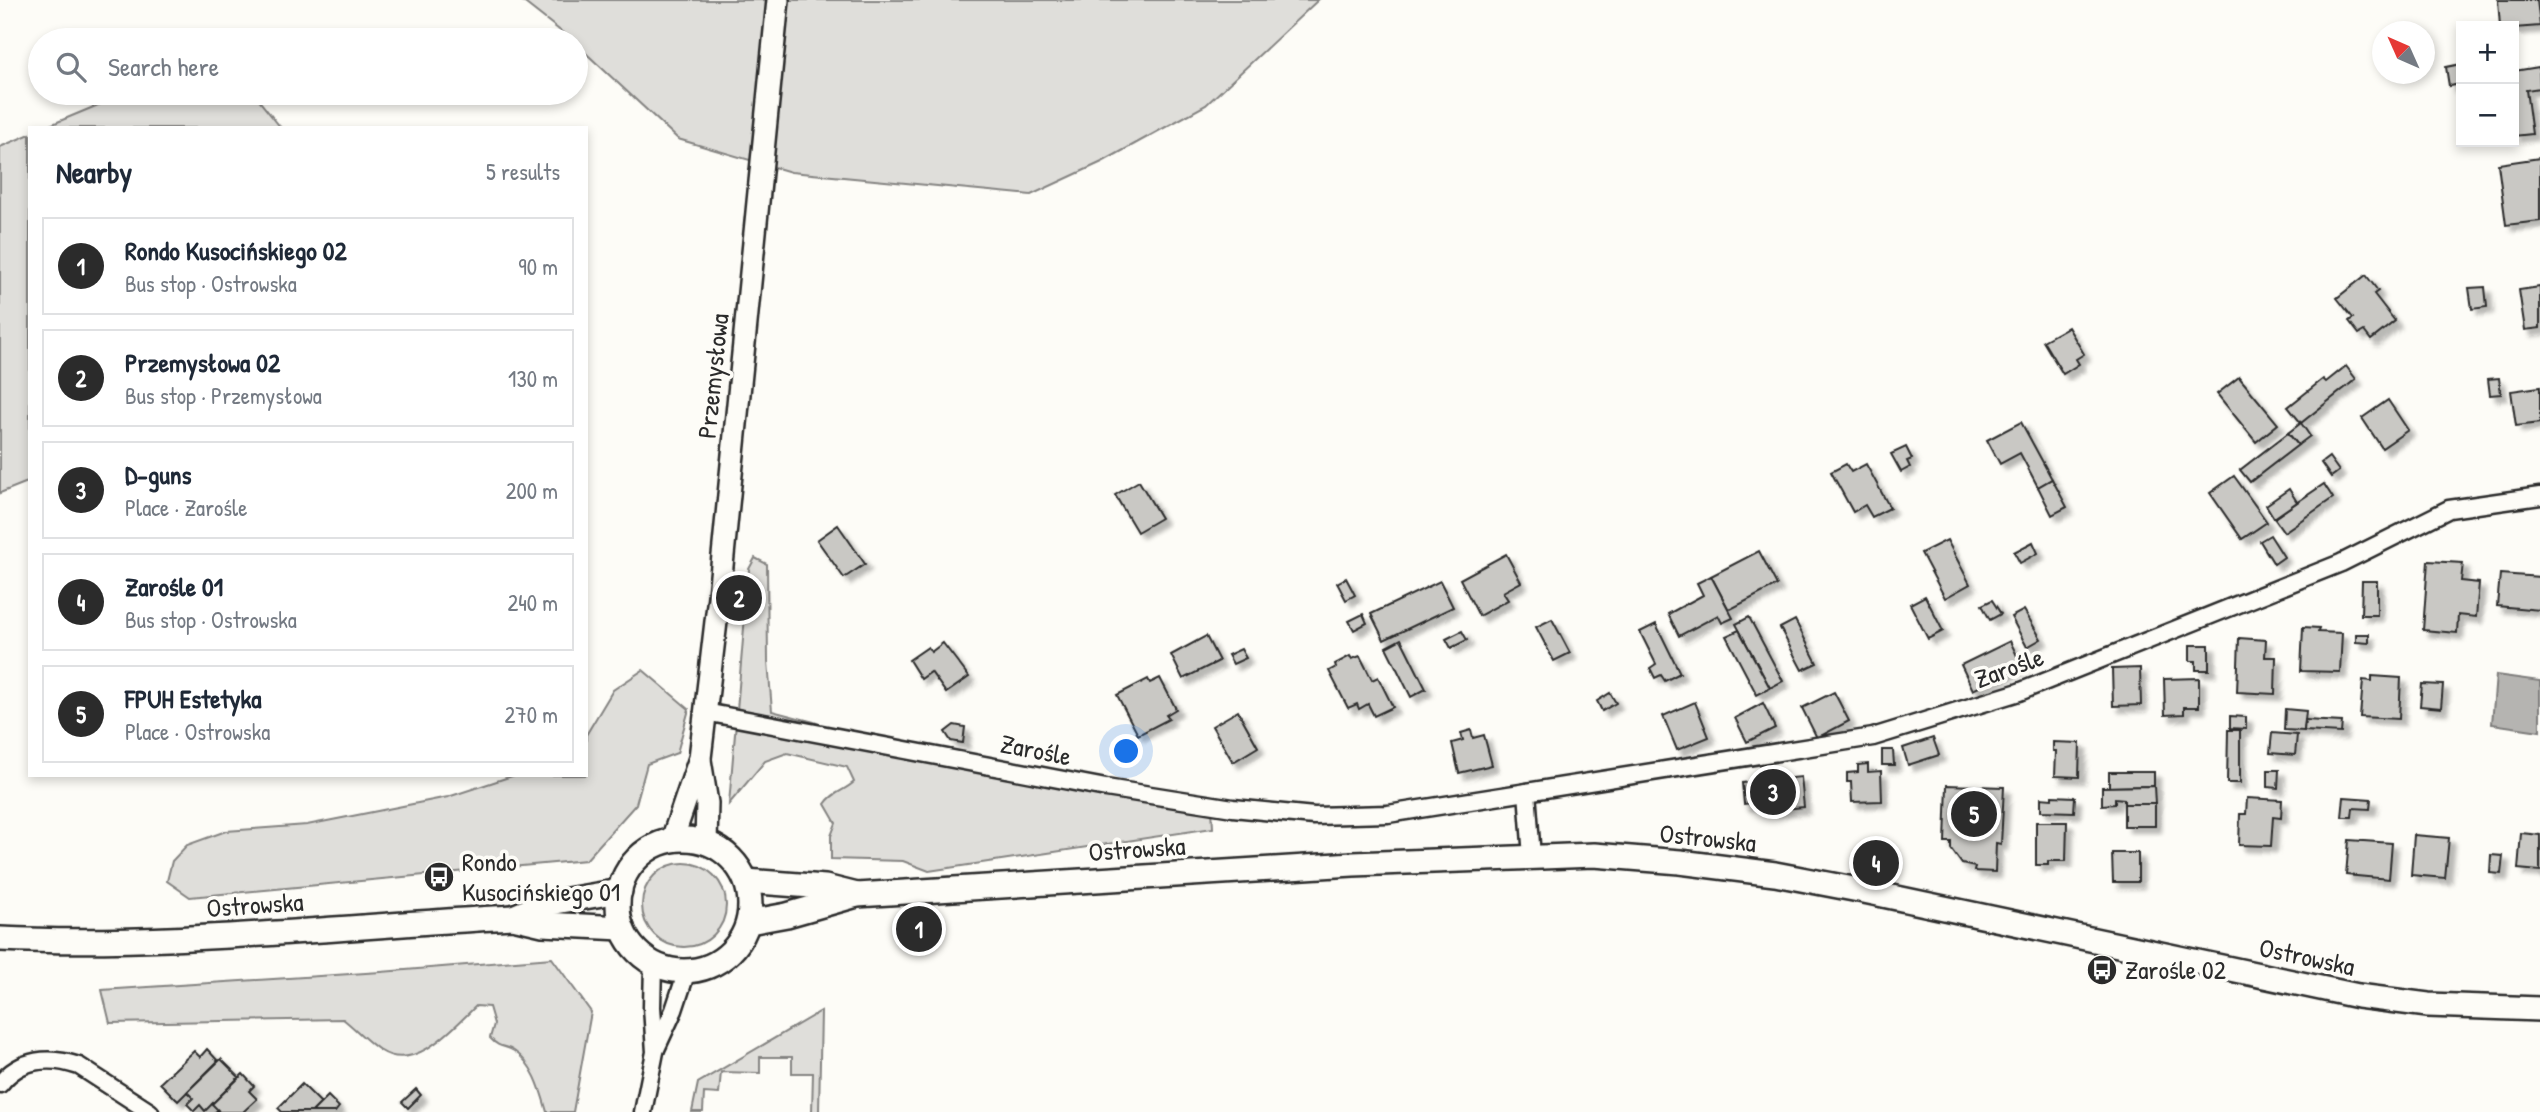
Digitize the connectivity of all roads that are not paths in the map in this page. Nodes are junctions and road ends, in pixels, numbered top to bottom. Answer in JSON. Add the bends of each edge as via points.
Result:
{"nodes":[{"id":1,"x":778,"y":0,"type":"edge"},
{"id":2,"x":2540,"y":496,"type":"edge"},
{"id":3,"x":705,"y":712,"type":"junction"},
{"id":4,"x":700,"y":758,"type":"junction"},
{"id":5,"x":1527,"y":792,"type":"junction"},
{"id":6,"x":672,"y":840,"type":"junction"},
{"id":7,"x":706,"y":843,"type":"junction"},
{"id":8,"x":1532,"y":857,"type":"junction"},
{"id":9,"x":746,"y":881,"type":"junction"},
{"id":10,"x":620,"y":891,"type":"junction"},
{"id":11,"x":857,"y":895,"type":"junction"},
{"id":12,"x":513,"y":917,"type":"junction"},
{"id":13,"x":748,"y":922,"type":"junction"},
{"id":14,"x":622,"y":928,"type":"junction"},
{"id":15,"x":0,"y":939,"type":"edge"},
{"id":16,"x":653,"y":964,"type":"junction"},
{"id":17,"x":687,"y":971,"type":"junction"},
{"id":18,"x":2540,"y":1009,"type":"edge"},
{"id":19,"x":654,"y":1052,"type":"junction"},
{"id":20,"x":0,"y":1084,"type":"edge"},
{"id":21,"x":150,"y":1112,"type":"edge"},
{"id":22,"x":643,"y":1112,"type":"edge"}],
"edges":[{"from":1,"to":3,"type":"street","name":"Przemysłowa"},
{"from":2,"to":5,"type":"street","name":"Zarośle","via":[[2449,509],[2328,568],[2019,692],[1950,715],[1872,737]]},
{"from":3,"to":4,"type":"street","name":"Przemysłowa"},
{"from":3,"to":5,"type":"street","name":"Zarośle","via":[[1107,788],[1314,816],[1388,814]]},
{"from":4,"to":6,"type":"street","name":"Przemysłowa"},
{"from":4,"to":7,"type":"street","name":"Przemysłowa","via":[[707,803]]},
{"from":5,"to":8,"type":"street"},
{"from":6,"to":7,"type":"main road"},
{"from":6,"to":10,"type":"main road","via":[[648,850],[630,867]]},
{"from":7,"to":9,"type":"main road","via":[[730,858]]},
{"from":8,"to":11,"type":"main road","name":"Ostrowska"},
{"from":8,"to":18,"type":"main road","name":"Ostrowska","via":[[1594,855],[1775,874],[2358,996],[2428,1005]]},
{"from":9,"to":11,"type":"main road","name":"Ostrowska","via":[[825,887]]},
{"from":9,"to":13,"type":"main road"},
{"from":10,"to":12,"type":"main road","name":"Ostrowska","via":[[544,904]]},
{"from":10,"to":14,"type":"main road"},
{"from":11,"to":13,"type":"main road","name":"Ostrowska"},
{"from":12,"to":14,"type":"main road","name":"Ostrowska","via":[[542,924]]},
{"from":12,"to":15,"type":"main road","name":"Ostrowska","via":[[165,939]]},
{"from":13,"to":17,"type":"main road","via":[[726,957]]},
{"from":14,"to":16,"type":"main road"},
{"from":16,"to":17,"type":"main road"},
{"from":16,"to":19,"type":"street"},
{"from":17,"to":19,"type":"street"},
{"from":19,"to":22,"type":"street"},
{"from":20,"to":21,"type":"street","via":[[34,1061],[65,1061]]}]}
